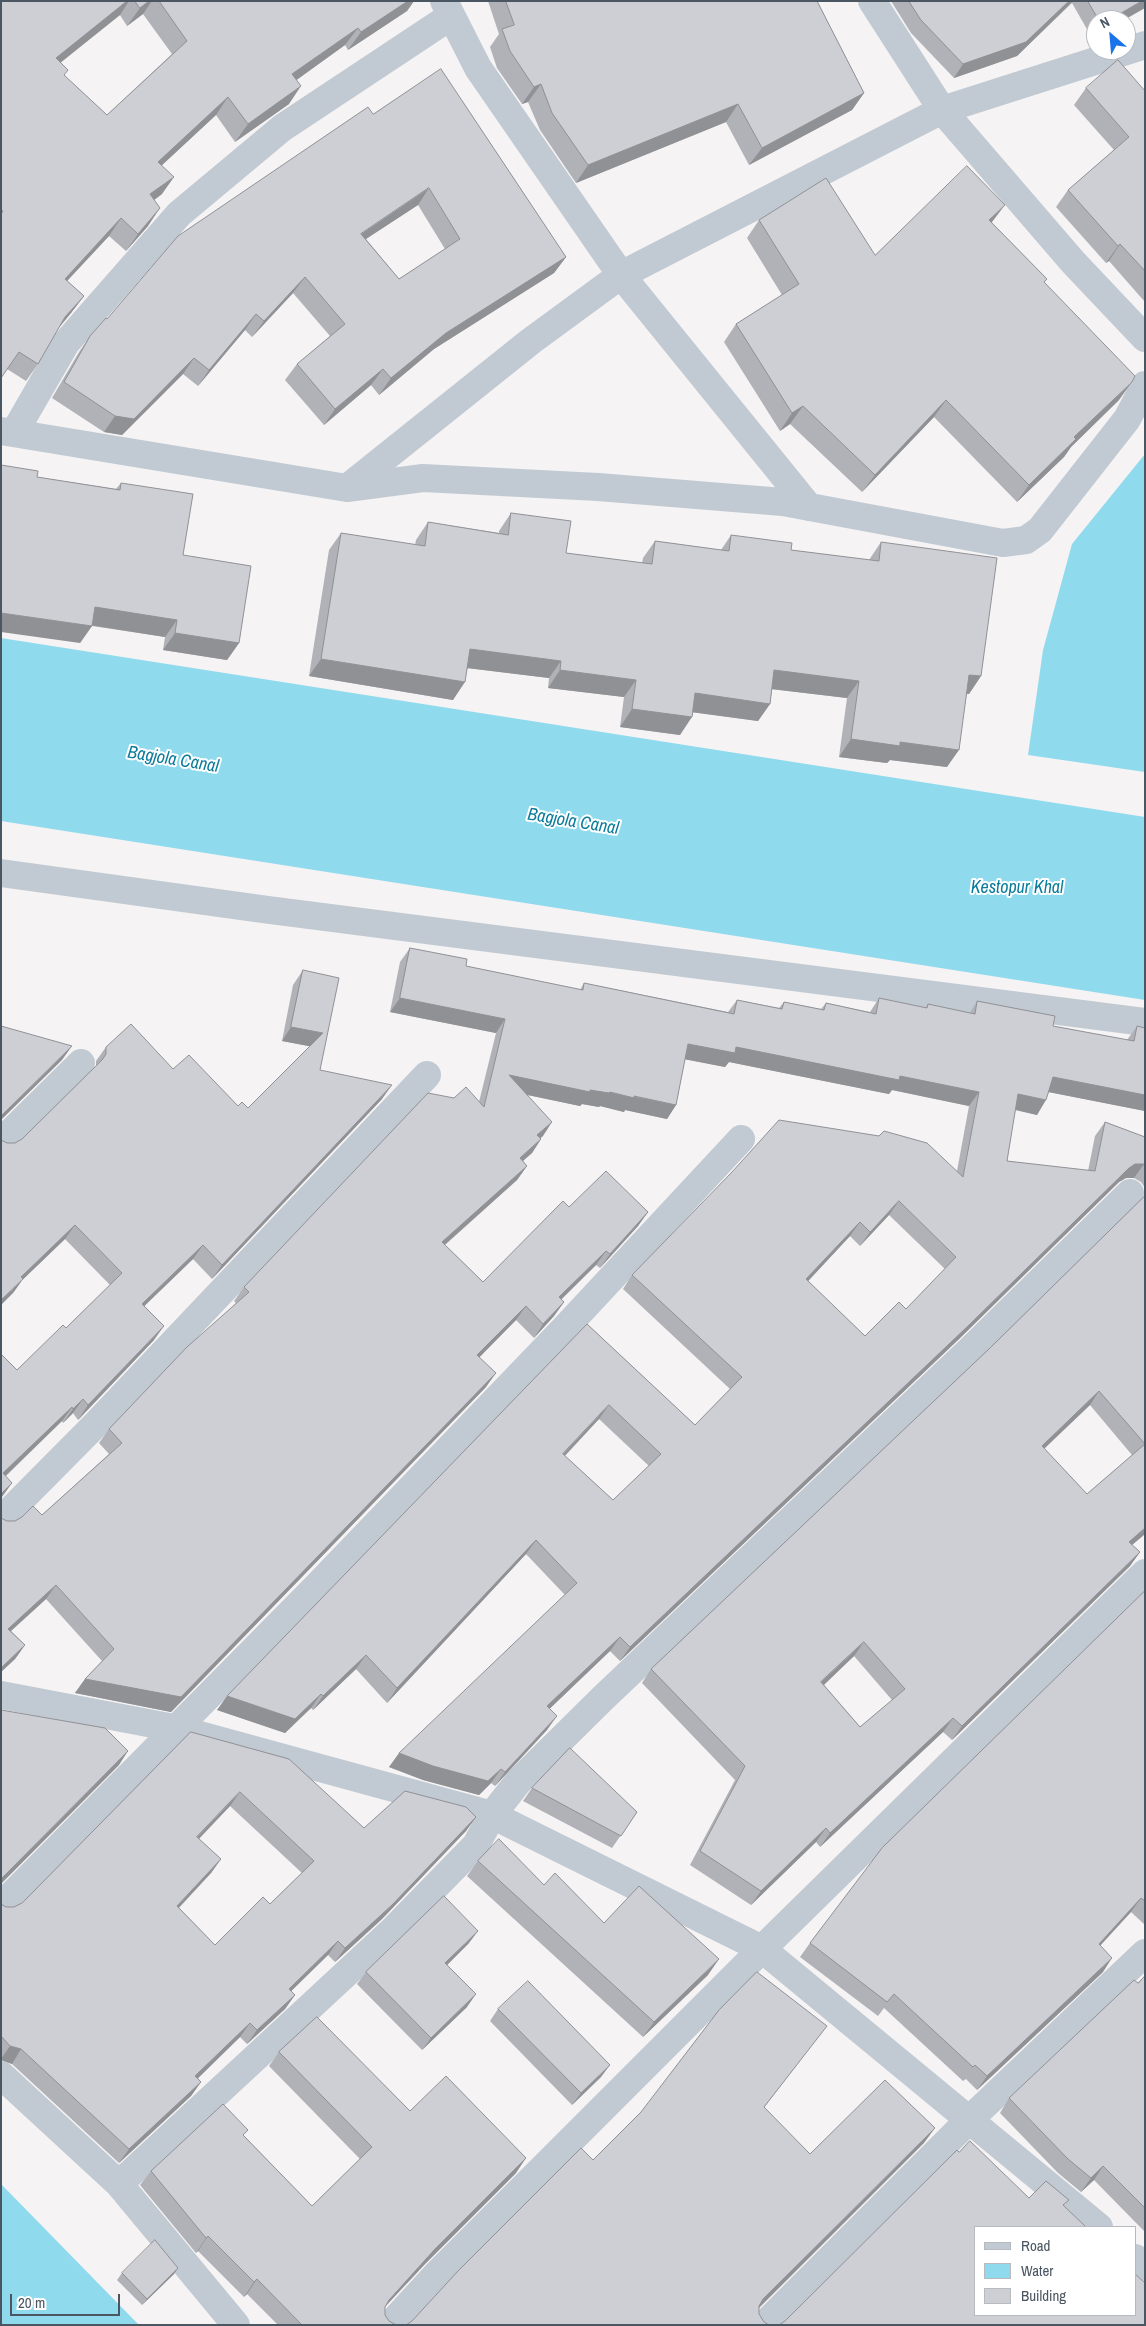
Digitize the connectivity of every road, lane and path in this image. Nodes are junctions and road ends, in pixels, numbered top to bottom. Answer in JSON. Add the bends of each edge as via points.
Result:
{"nodes":[{"id":1,"x":872,"y":1,"type":"edge"},
{"id":2,"x":448,"y":9,"type":"edge"},
{"id":3,"x":1145,"y":45,"type":"edge"},
{"id":4,"x":942,"y":110,"type":"junction"},
{"id":5,"x":621,"y":275,"type":"junction"},
{"id":6,"x":1145,"y":338,"type":"edge"},
{"id":7,"x":1145,"y":385,"type":"edge"},
{"id":8,"x":8,"y":432,"type":"edge"},
{"id":9,"x":347,"y":488,"type":"junction"},
{"id":10,"x":809,"y":506,"type":"junction"},
{"id":11,"x":1,"y":873,"type":"edge"},
{"id":12,"x":1145,"y":1022,"type":"edge"},
{"id":13,"x":81,"y":1062,"type":"dead end"},
{"id":14,"x":427,"y":1075,"type":"dead end"},
{"id":15,"x":741,"y":1139,"type":"dead end"},
{"id":16,"x":1,"y":1142,"type":"edge"},
{"id":17,"x":1130,"y":1193,"type":"dead end"},
{"id":18,"x":1,"y":1520,"type":"edge"},
{"id":19,"x":1145,"y":1573,"type":"edge"},
{"id":20,"x":1,"y":1695,"type":"edge"},
{"id":21,"x":174,"y":1728,"type":"junction"},
{"id":22,"x":492,"y":1815,"type":"junction"},
{"id":23,"x":1,"y":1906,"type":"edge"},
{"id":24,"x":762,"y":1949,"type":"junction"},
{"id":25,"x":1145,"y":1952,"type":"edge"},
{"id":26,"x":1,"y":2076,"type":"edge"},
{"id":27,"x":970,"y":2119,"type":"junction"},
{"id":28,"x":118,"y":2184,"type":"junction"},
{"id":29,"x":1098,"y":2226,"type":"edge"},
{"id":30,"x":236,"y":2325,"type":"edge"},
{"id":31,"x":390,"y":2325,"type":"edge"},
{"id":32,"x":764,"y":2325,"type":"edge"}],
"edges":[{"from":1,"to":4,"type":"street"},
{"from":2,"to":5,"type":"street","via":[[478,68]]},
{"from":2,"to":8,"type":"street","via":[[282,128],[179,214],[66,343]]},
{"from":3,"to":4,"type":"street"},
{"from":4,"to":5,"type":"street"},
{"from":4,"to":6,"type":"street","via":[[1073,262]]},
{"from":5,"to":9,"type":"street","via":[[531,341]]},
{"from":5,"to":10,"type":"street"},
{"from":7,"to":10,"type":"street","via":[[1127,419],[1040,530],[1026,540],[1003,543]]},
{"from":8,"to":9,"type":"street"},
{"from":9,"to":10,"type":"street","via":[[423,478],[598,487]]},
{"from":11,"to":12,"type":"street"},
{"from":13,"to":16,"type":"street"},
{"from":14,"to":18,"type":"street"},
{"from":15,"to":21,"type":"street","via":[[317,1586]]},
{"from":17,"to":22,"type":"street","via":[[969,1351],[603,1698],[518,1782]]},
{"from":19,"to":24,"type":"street"},
{"from":20,"to":21,"type":"street"},
{"from":21,"to":22,"type":"street"},
{"from":21,"to":23,"type":"street"},
{"from":22,"to":24,"type":"street"},
{"from":22,"to":28,"type":"street","via":[[476,1845],[393,1930]]},
{"from":24,"to":27,"type":"street"},
{"from":24,"to":31,"type":"street"},
{"from":25,"to":27,"type":"street"},
{"from":26,"to":28,"type":"street"},
{"from":27,"to":29,"type":"street"},
{"from":27,"to":32,"type":"street"},
{"from":28,"to":30,"type":"street"}]}
